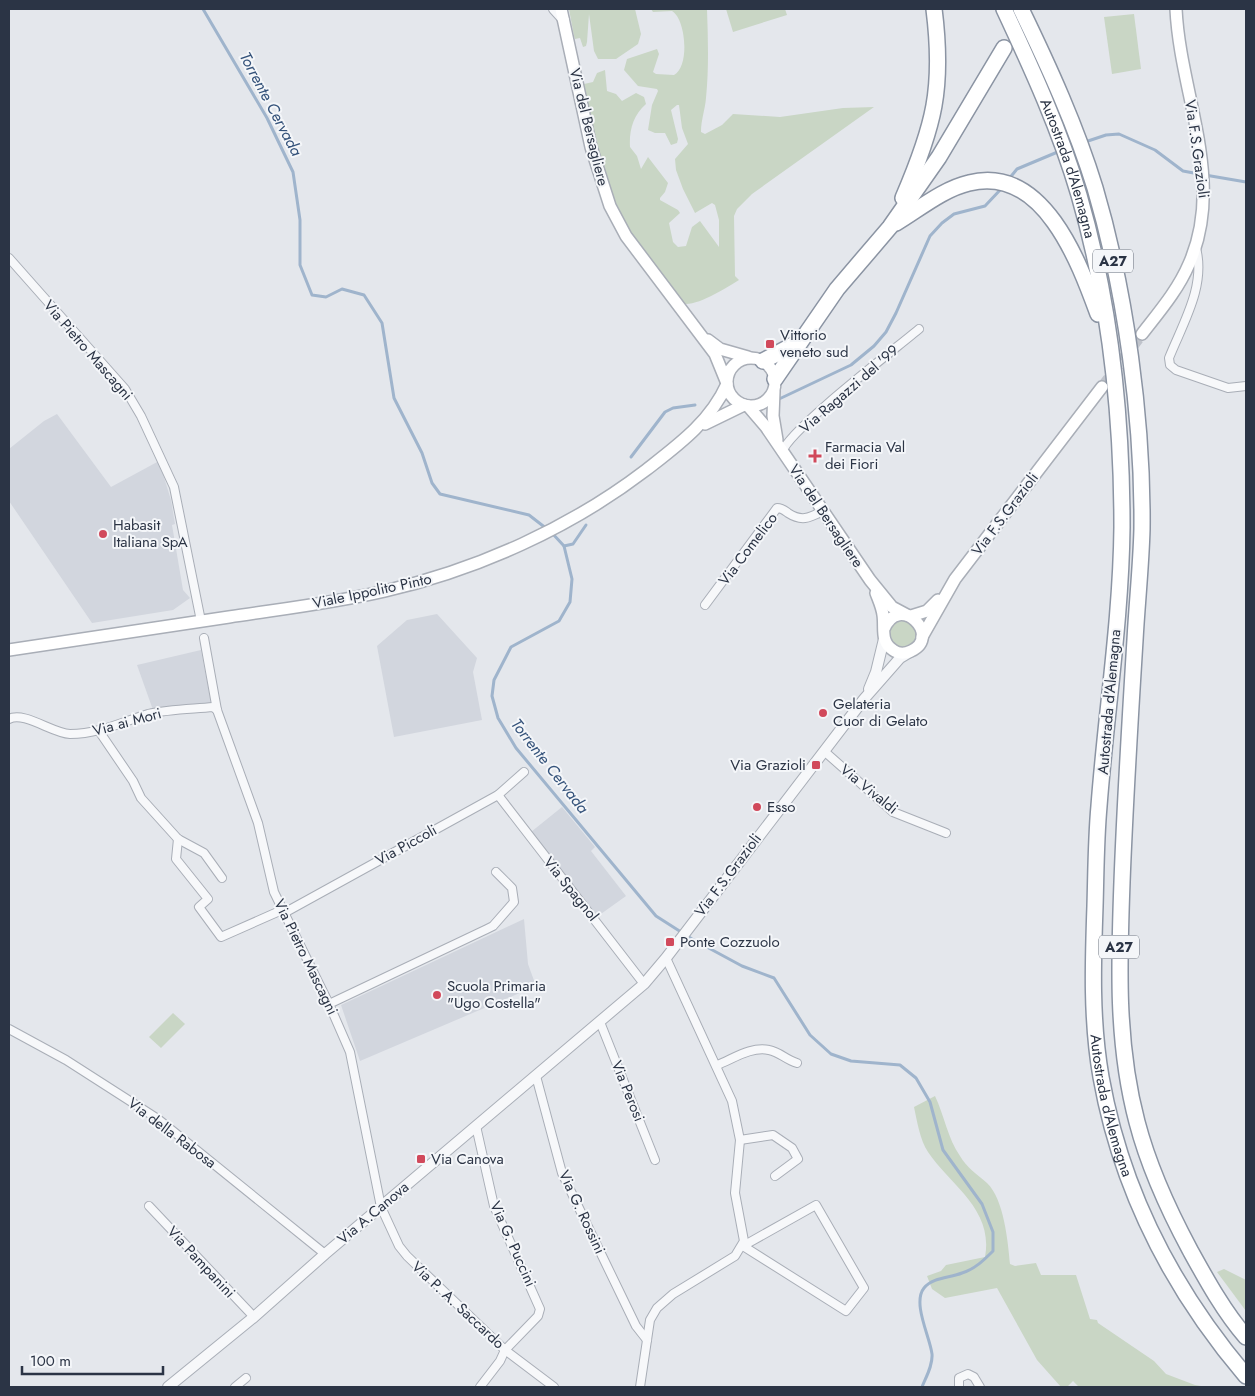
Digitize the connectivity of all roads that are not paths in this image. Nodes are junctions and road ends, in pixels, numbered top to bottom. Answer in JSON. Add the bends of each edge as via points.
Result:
{"nodes":[{"id":1,"x":554,"y":9,"type":"edge"},
{"id":2,"x":934,"y":9,"type":"edge"},
{"id":3,"x":1004,"y":9,"type":"edge"},
{"id":4,"x":1021,"y":9,"type":"edge"},
{"id":5,"x":1176,"y":9,"type":"edge"},
{"id":6,"x":562,"y":14,"type":"edge"},
{"id":7,"x":1004,"y":48,"type":"dead end"},
{"id":8,"x":890,"y":227,"type":"junction"},
{"id":9,"x":1196,"y":248,"type":"junction"},
{"id":10,"x":9,"y":258,"type":"edge"},
{"id":11,"x":919,"y":329,"type":"dead end"},
{"id":12,"x":1142,"y":334,"type":"tunnel mouth"},
{"id":13,"x":702,"y":336,"type":"junction"},
{"id":14,"x":798,"y":342,"type":"junction"},
{"id":15,"x":756,"y":359,"type":"junction"},
{"id":16,"x":1114,"y":370,"type":"junction"},
{"id":17,"x":726,"y":383,"type":"junction"},
{"id":18,"x":775,"y":383,"type":"junction"},
{"id":19,"x":1246,"y":386,"type":"edge"},
{"id":20,"x":1102,"y":387,"type":"tunnel mouth"},
{"id":21,"x":746,"y":405,"type":"junction"},
{"id":22,"x":696,"y":428,"type":"junction"},
{"id":23,"x":782,"y":452,"type":"junction"},
{"id":24,"x":823,"y":511,"type":"junction"},
{"id":25,"x":870,"y":580,"type":"junction"},
{"id":26,"x":945,"y":594,"type":"junction"},
{"id":27,"x":705,"y":605,"type":"dead end"},
{"id":28,"x":909,"y":616,"type":"junction"},
{"id":29,"x":201,"y":621,"type":"junction"},
{"id":30,"x":884,"y":634,"type":"junction"},
{"id":31,"x":922,"y":637,"type":"junction"},
{"id":32,"x":204,"y":638,"type":"dead end"},
{"id":33,"x":9,"y":650,"type":"edge"},
{"id":34,"x":913,"y":650,"type":"junction"},
{"id":35,"x":864,"y":699,"type":"junction"},
{"id":36,"x":217,"y":710,"type":"junction"},
{"id":37,"x":9,"y":719,"type":"edge"},
{"id":38,"x":99,"y":731,"type":"junction"},
{"id":39,"x":824,"y":751,"type":"junction"},
{"id":40,"x":524,"y":772,"type":"dead end"},
{"id":41,"x":498,"y":795,"type":"junction"},
{"id":42,"x":946,"y":833,"type":"dead end"},
{"id":43,"x":178,"y":839,"type":"junction"},
{"id":44,"x":496,"y":872,"type":"dead end"},
{"id":45,"x":222,"y":878,"type":"dead end"},
{"id":46,"x":283,"y":911,"type":"junction"},
{"id":47,"x":666,"y":958,"type":"junction"},
{"id":48,"x":644,"y":984,"type":"junction"},
{"id":49,"x":330,"y":1004,"type":"junction"},
{"id":50,"x":600,"y":1022,"type":"junction"},
{"id":51,"x":9,"y":1029,"type":"edge"},
{"id":52,"x":797,"y":1063,"type":"dead end"},
{"id":53,"x":717,"y":1065,"type":"junction"},
{"id":54,"x":536,"y":1076,"type":"junction"},
{"id":55,"x":476,"y":1126,"type":"junction"},
{"id":56,"x":740,"y":1140,"type":"junction"},
{"id":57,"x":655,"y":1160,"type":"dead end"},
{"id":58,"x":775,"y":1176,"type":"dead end"},
{"id":59,"x":149,"y":1206,"type":"dead end"},
{"id":60,"x":381,"y":1207,"type":"junction"},
{"id":61,"x":742,"y":1246,"type":"junction"},
{"id":62,"x":325,"y":1254,"type":"junction"},
{"id":63,"x":254,"y":1317,"type":"junction"},
{"id":64,"x":1246,"y":1337,"type":"edge"},
{"id":65,"x":647,"y":1340,"type":"junction"},
{"id":66,"x":506,"y":1350,"type":"junction"},
{"id":67,"x":1246,"y":1376,"type":"edge"},
{"id":68,"x":246,"y":1378,"type":"dead end"},
{"id":69,"x":168,"y":1387,"type":"edge"},
{"id":70,"x":234,"y":1387,"type":"edge"},
{"id":71,"x":480,"y":1387,"type":"edge"},
{"id":72,"x":554,"y":1387,"type":"edge"},
{"id":73,"x":640,"y":1387,"type":"edge"},
{"id":74,"x":959,"y":1387,"type":"edge"},
{"id":75,"x":980,"y":1387,"type":"edge"}],
"edges":[{"from":1,"to":6,"type":"street"},
{"from":2,"to":8,"type":"highway","number":"A27","via":[[939,48],[938,88],[932,121]]},
{"from":3,"to":16,"type":"highway","name":"Autostrada d'Alemagna","number":"A27","via":[[1040,87],[1079,194],[1106,313]]},
{"from":4,"to":64,"type":"highway","name":"Autostrada d'Alemagna","number":"A27","via":[[1055,80],[1094,187],[1111,250],[1131,365],[1142,529],[1118,973],[1126,1072],[1150,1167],[1172,1216],[1201,1270]]},
{"from":5,"to":9,"type":"main road","name":"Via F.S.Grazioli","via":[[1204,188],[1203,221]]},
{"from":6,"to":13,"type":"main road","name":"Via del Bersagliere","via":[[591,147],[610,206],[626,236]]},
{"from":7,"to":8,"type":"highway","number":"A27","via":[[939,157]]},
{"from":8,"to":14,"type":"highway","number":"A27","via":[[836,288]]},
{"from":8,"to":16,"type":"highway","number":"A27","via":[[968,183],[1003,182],[1017,188],[1042,208],[1068,242],[1099,315]]},
{"from":9,"to":12,"type":"main road","name":"Via F.S.Grazioli","via":[[1177,286]]},
{"from":9,"to":19,"type":"street","via":[[1200,267],[1197,285],[1169,358],[1170,367],[1228,388]]},
{"from":10,"to":29,"type":"street","name":"Via Pietro Mascagni","via":[[125,389],[141,416],[174,487]]},
{"from":11,"to":23,"type":"street","name":"Via Ragazzi del '99","via":[[823,409],[788,442]]},
{"from":13,"to":15,"type":"main road","name":"Via del Bersagliere","via":[[720,348]]},
{"from":13,"to":17,"type":"main road","name":"Via del Bersagliere","via":[[720,362]]},
{"from":14,"to":15,"type":"highway","number":"A27"},
{"from":14,"to":18,"type":"highway","number":"A27"},
{"from":15,"to":17,"type":"main road","via":[[735,363]]},
{"from":15,"to":18,"type":"main road","via":[[769,366]]},
{"from":16,"to":67,"type":"highway","name":"Autostrada d'Alemagna","number":"A27","via":[[1122,530],[1115,646],[1099,809],[1093,977],[1101,1076],[1126,1174],[1149,1229],[1180,1288]]},
{"from":17,"to":21,"type":"main road","via":[[730,394]]},
{"from":17,"to":22,"type":"main road","name":"Viale Ippolito Pinto","via":[[717,404]]},
{"from":18,"to":21,"type":"main road","via":[[767,400]]},
{"from":18,"to":23,"type":"main road","name":"Via del Bersagliere","via":[[774,426]]},
{"from":20,"to":26,"type":"main road","name":"Via F.S.Grazioli"},
{"from":21,"to":22,"type":"main road","name":"Viale Ippolito Pinto"},
{"from":21,"to":23,"type":"main road","name":"Via del Bersagliere"},
{"from":22,"to":29,"type":"main road","name":"Viale Ippolito Pinto","via":[[637,477],[558,526],[476,564],[386,591]]},
{"from":23,"to":24,"type":"main road","name":"Via del Bersagliere"},
{"from":24,"to":25,"type":"main road","name":"Via del Bersagliere"},
{"from":24,"to":27,"type":"street","name":"Via Comelico","via":[[806,520],[777,508]]},
{"from":25,"to":28,"type":"main road","name":"Via del Bersagliere","via":[[892,607]]},
{"from":25,"to":30,"type":"main road","name":"Via del Bersagliere","via":[[881,606]]},
{"from":26,"to":28,"type":"main road","name":"Via F.S.Grazioli","via":[[927,611]]},
{"from":26,"to":31,"type":"main road","name":"Via F.S.Grazioli"},
{"from":28,"to":30,"type":"main road","via":[[890,619]]},
{"from":28,"to":31,"type":"main road","via":[[921,627]]},
{"from":29,"to":33,"type":"main road","name":"Viale Ippolito Pinto"},
{"from":30,"to":34,"type":"main road","via":[[886,644],[896,652]]},
{"from":30,"to":35,"type":"street","name":"Via F.S.Grazioli","via":[[876,672]]},
{"from":31,"to":34,"type":"main road"},
{"from":32,"to":36,"type":"street","name":"Via Pietro Mascagni"},
{"from":34,"to":35,"type":"street","name":"Via F.S.Grazioli","via":[[900,658]]},
{"from":35,"to":39,"type":"street","name":"Via F.S.Grazioli"},
{"from":36,"to":38,"type":"street","name":"Via ai Mori","via":[[213,707],[158,712]]},
{"from":36,"to":46,"type":"street","name":"Via Pietro Mascagni","via":[[258,822],[270,877]]},
{"from":37,"to":38,"type":"street","name":"Via ai Mori","via":[[19,716],[66,734]]},
{"from":38,"to":43,"type":"street","via":[[141,798]]},
{"from":39,"to":42,"type":"street","name":"Via Vivaldi","via":[[893,812]]},
{"from":39,"to":47,"type":"street","name":"Via F.S.Grazioli"},
{"from":40,"to":41,"type":"street","name":"Via Piccoli"},
{"from":41,"to":46,"type":"street","name":"Via Piccoli"},
{"from":41,"to":48,"type":"street","name":"Via Spagnol"},
{"from":43,"to":45,"type":"street","via":[[204,853]]},
{"from":43,"to":46,"type":"street","name":"Via Piccoli","via":[[176,859],[208,899],[199,907],[221,937]]},
{"from":44,"to":49,"type":"street","via":[[512,888],[514,902],[493,926]]},
{"from":46,"to":49,"type":"street","name":"Via Pietro Mascagni"},
{"from":47,"to":48,"type":"street","name":"Via A.Canova"},
{"from":47,"to":53,"type":"street"},
{"from":48,"to":50,"type":"street","name":"Via A.Canova"},
{"from":49,"to":60,"type":"street","name":"Via Pietro Mascagni","via":[[353,1061]]},
{"from":50,"to":54,"type":"street","name":"Via A.Canova"},
{"from":50,"to":57,"type":"street","name":"Via Perosi"},
{"from":51,"to":62,"type":"street","name":"Via della Rabosa","via":[[66,1060],[158,1120]]},
{"from":52,"to":53,"type":"street","via":[[768,1050],[758,1050]]},
{"from":53,"to":56,"type":"street","via":[[732,1101]]},
{"from":54,"to":55,"type":"street","name":"Via A.Canova"},
{"from":54,"to":65,"type":"street","name":"Via G. Rossini","via":[[562,1173],[636,1326]]},
{"from":55,"to":60,"type":"street","name":"Via A.Canova"},
{"from":55,"to":66,"type":"street","name":"Via G. Puccini","via":[[494,1206],[540,1309],[538,1316]]},
{"from":56,"to":58,"type":"street","via":[[773,1135],[796,1152],[798,1159]]},
{"from":56,"to":61,"type":"street","via":[[734,1183],[744,1238]]},
{"from":59,"to":63,"type":"street","name":"Via Pampanini"},
{"from":60,"to":62,"type":"street","name":"Via A.Canova"},
{"from":60,"to":66,"type":"street","name":"Via P. A. Saccardo","via":[[407,1256]]},
{"from":61,"to":61,"type":"street","via":[[816,1205],[864,1288],[846,1310]]},
{"from":61,"to":65,"type":"street","via":[[730,1260],[682,1288],[657,1308],[650,1320]]},
{"from":62,"to":63,"type":"street","name":"Via A.Canova"},
{"from":63,"to":69,"type":"street","name":"Via A.Canova"},
{"from":65,"to":73,"type":"street"},
{"from":66,"to":71,"type":"street"},
{"from":66,"to":72,"type":"street","name":"Via P. A. Saccardo"},
{"from":68,"to":70,"type":"street"},
{"from":74,"to":75,"type":"street","via":[[959,1378],[968,1374]]}]}
